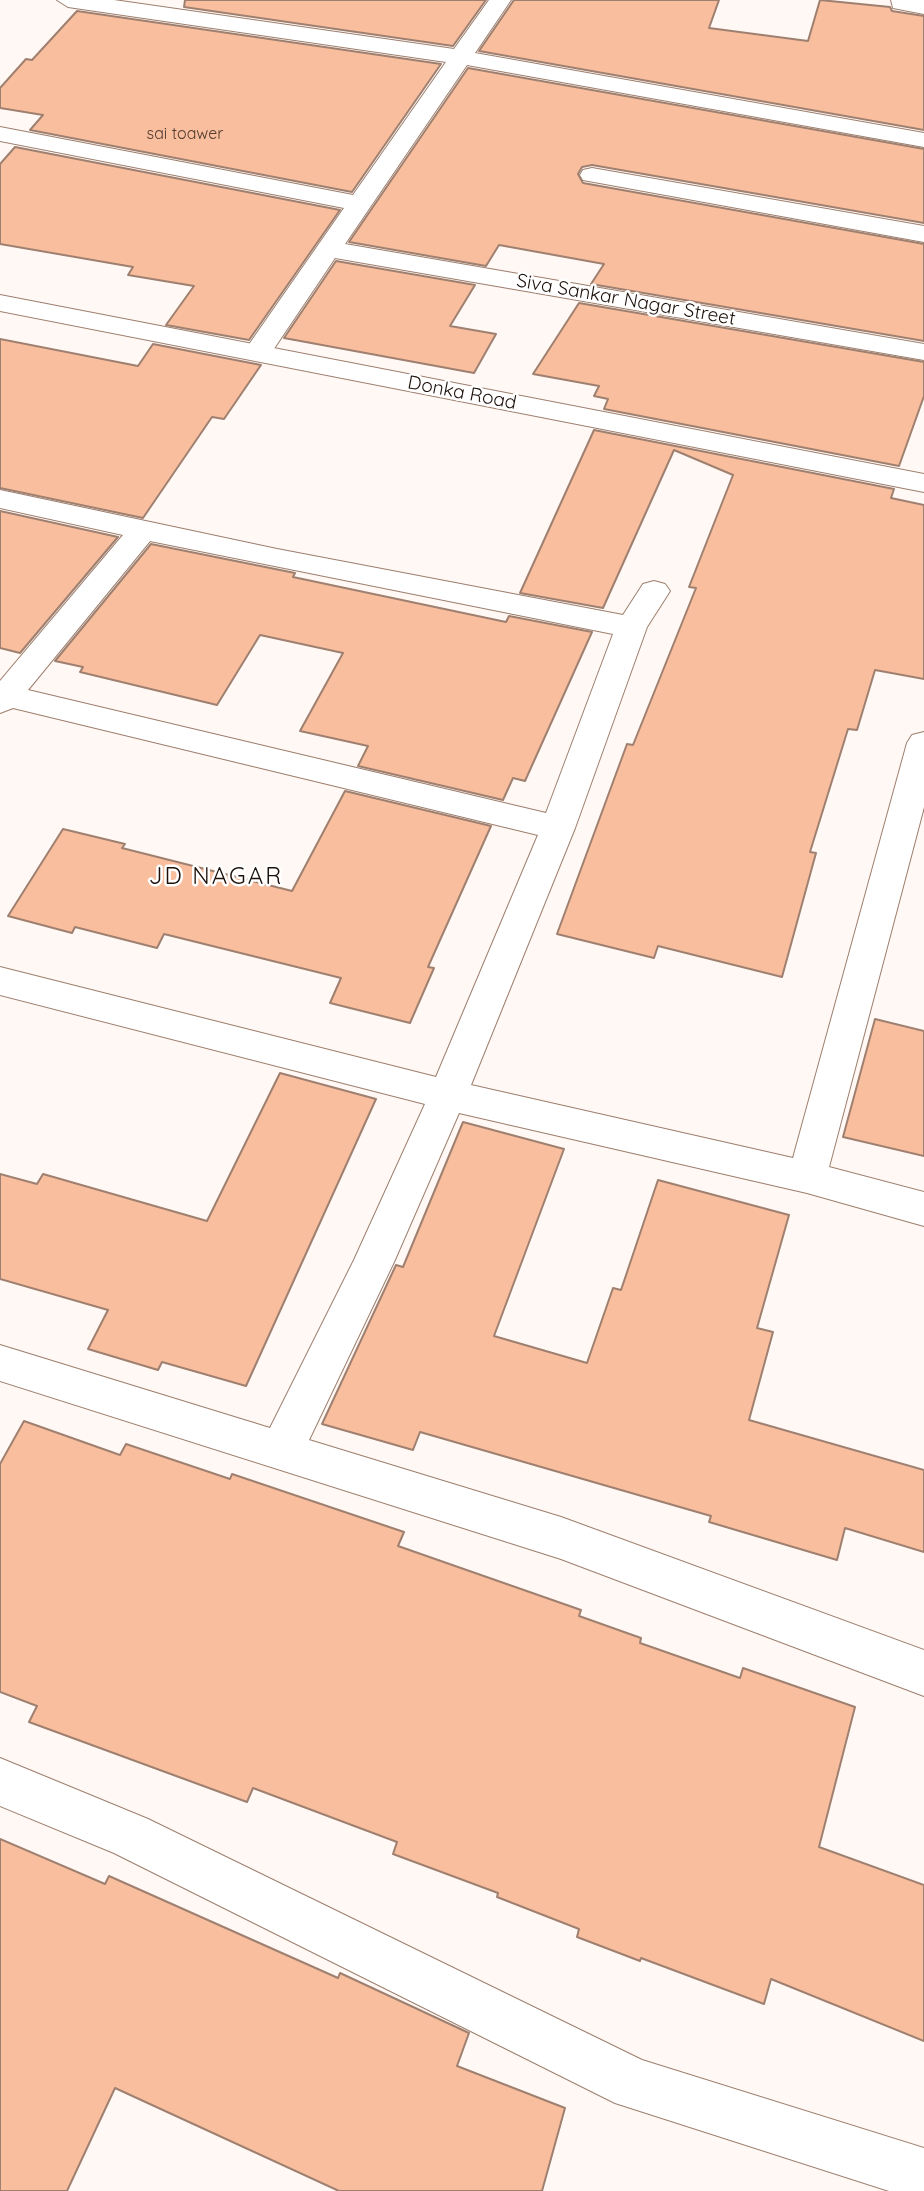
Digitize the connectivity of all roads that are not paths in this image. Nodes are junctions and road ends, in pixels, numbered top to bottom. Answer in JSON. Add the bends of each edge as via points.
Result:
{"nodes":[{"id":1,"x":68,"y":0,"type":"edge"},
{"id":2,"x":500,"y":0,"type":"edge"},
{"id":3,"x":894,"y":1,"type":"edge"},
{"id":4,"x":924,"y":7,"type":"edge"},
{"id":5,"x":459,"y":57,"type":"junction"},
{"id":6,"x":0,"y":134,"type":"edge"},
{"id":7,"x":924,"y":141,"type":"edge"},
{"id":8,"x":593,"y":176,"type":"dead end"},
{"id":9,"x":358,"y":203,"type":"junction"},
{"id":10,"x":924,"y":234,"type":"edge"},
{"id":11,"x":327,"y":249,"type":"junction"},
{"id":12,"x":0,"y":303,"type":"edge"},
{"id":13,"x":924,"y":352,"type":"edge"},
{"id":14,"x":257,"y":353,"type":"junction"},
{"id":15,"x":924,"y":483,"type":"edge"},
{"id":16,"x":0,"y":499,"type":"edge"},
{"id":17,"x":143,"y":530,"type":"junction"},
{"id":18,"x":654,"y":591,"type":"dead end"},
{"id":19,"x":631,"y":627,"type":"junction"},
{"id":20,"x":2,"y":697,"type":"edge"},
{"id":21,"x":924,"y":743,"type":"edge"},
{"id":22,"x":558,"y":828,"type":"junction"},
{"id":23,"x":909,"y":857,"type":"edge"},
{"id":24,"x":0,"y":981,"type":"edge"},
{"id":25,"x":448,"y":1095,"type":"junction"},
{"id":26,"x":807,"y":1177,"type":"junction"},
{"id":27,"x":924,"y":1209,"type":"edge"},
{"id":28,"x":0,"y":1363,"type":"edge"},
{"id":29,"x":282,"y":1449,"type":"junction"},
{"id":30,"x":924,"y":1673,"type":"edge"},
{"id":31,"x":0,"y":1782,"type":"edge"},
{"id":32,"x":924,"y":2175,"type":"edge"}],
"edges":[{"from":1,"to":5,"type":"street","via":[[242,15]]},
{"from":2,"to":5,"type":"street"},
{"from":3,"to":4,"type":"street"},
{"from":5,"to":7,"type":"street"},
{"from":5,"to":9,"type":"street"},
{"from":6,"to":9,"type":"street"},
{"from":8,"to":10,"type":"street"},
{"from":9,"to":11,"type":"street"},
{"from":11,"to":13,"type":"street","name":"Siva Sankar Nagar Street"},
{"from":11,"to":14,"type":"street"},
{"from":12,"to":14,"type":"street","name":"Donka Road"},
{"from":14,"to":15,"type":"street","name":"Donka Road"},
{"from":16,"to":17,"type":"street"},
{"from":17,"to":19,"type":"street"},
{"from":17,"to":20,"type":"street"},
{"from":18,"to":19,"type":"street"},
{"from":19,"to":22,"type":"street"},
{"from":20,"to":22,"type":"street"},
{"from":21,"to":23,"type":"street"},
{"from":22,"to":25,"type":"street"},
{"from":23,"to":26,"type":"street"},
{"from":24,"to":25,"type":"street"},
{"from":25,"to":26,"type":"street"},
{"from":25,"to":29,"type":"street","via":[[374,1262]]},
{"from":26,"to":27,"type":"street"},
{"from":28,"to":29,"type":"street"},
{"from":29,"to":30,"type":"street","via":[[561,1538]]},
{"from":31,"to":32,"type":"street","via":[[131,1836],[634,2084]]}]}
